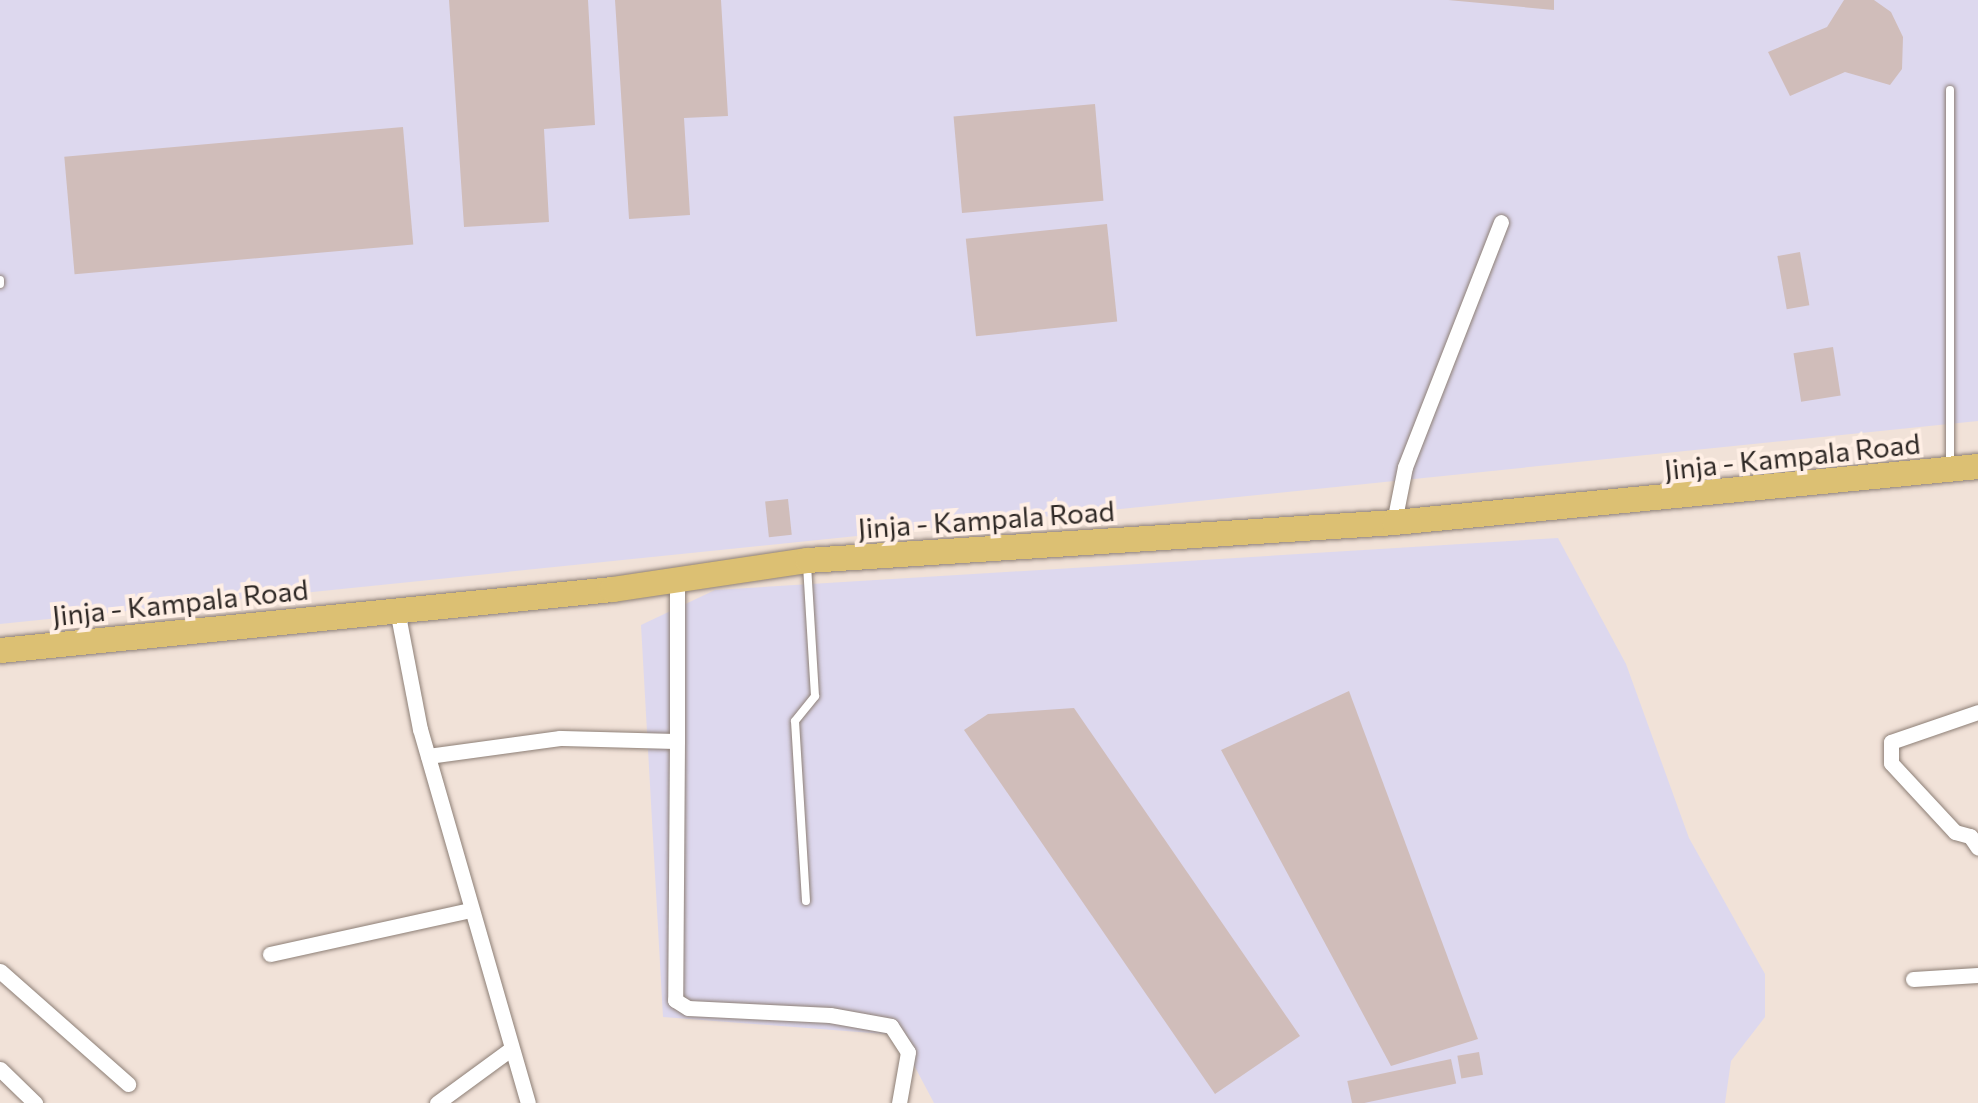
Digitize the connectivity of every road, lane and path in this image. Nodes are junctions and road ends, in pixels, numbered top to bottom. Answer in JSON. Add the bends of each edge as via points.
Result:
{"nodes":[{"id":1,"x":1950,"y":90,"type":"dead end"},
{"id":2,"x":1501,"y":222,"type":"dead end"},
{"id":3,"x":1978,"y":466,"type":"edge"},
{"id":4,"x":1950,"y":469,"type":"junction"},
{"id":5,"x":1394,"y":522,"type":"junction"},
{"id":6,"x":807,"y":560,"type":"junction"},
{"id":7,"x":676,"y":580,"type":"junction"},
{"id":8,"x":397,"y":610,"type":"junction"},
{"id":9,"x":0,"y":650,"type":"edge"},
{"id":10,"x":1978,"y":712,"type":"edge"},
{"id":11,"x":677,"y":741,"type":"junction"},
{"id":12,"x":428,"y":756,"type":"junction"},
{"id":13,"x":1978,"y":848,"type":"edge"},
{"id":14,"x":806,"y":901,"type":"dead end"},
{"id":15,"x":470,"y":910,"type":"junction"},
{"id":16,"x":270,"y":954,"type":"dead end"},
{"id":17,"x":0,"y":971,"type":"edge"},
{"id":18,"x":1978,"y":975,"type":"edge"},
{"id":19,"x":1912,"y":979,"type":"dead end"},
{"id":20,"x":508,"y":1051,"type":"junction"},
{"id":21,"x":0,"y":1070,"type":"edge"},
{"id":22,"x":128,"y":1084,"type":"dead end"},
{"id":23,"x":35,"y":1103,"type":"edge"},
{"id":24,"x":438,"y":1103,"type":"edge"},
{"id":25,"x":528,"y":1103,"type":"edge"},
{"id":26,"x":899,"y":1103,"type":"edge"}],
"edges":[{"from":1,"to":4,"type":"lane"},
{"from":2,"to":5,"type":"street","via":[[1416,435]]},
{"from":3,"to":4,"type":"highway","name":"Jinja - Kampala Road"},
{"from":4,"to":5,"type":"highway","name":"Jinja - Kampala Road"},
{"from":5,"to":6,"type":"highway","name":"Jinja - Kampala Road"},
{"from":6,"to":7,"type":"highway","name":"Jinja - Kampala Road"},
{"from":6,"to":14,"type":"lane","via":[[815,696],[795,720]]},
{"from":7,"to":8,"type":"highway","name":"Jinja - Kampala Road"},
{"from":7,"to":11,"type":"street"},
{"from":8,"to":9,"type":"highway","name":"Jinja - Kampala Road"},
{"from":8,"to":12,"type":"street"},
{"from":10,"to":13,"type":"street","via":[[1891,742],[1891,763]]},
{"from":11,"to":12,"type":"street","via":[[560,738]]},
{"from":11,"to":26,"type":"street","via":[[675,1000],[688,1008],[830,1015],[891,1026],[908,1052]]},
{"from":12,"to":15,"type":"street"},
{"from":15,"to":16,"type":"street"},
{"from":15,"to":20,"type":"street"},
{"from":17,"to":22,"type":"street"},
{"from":18,"to":19,"type":"street"},
{"from":20,"to":24,"type":"street"},
{"from":20,"to":25,"type":"street"},
{"from":21,"to":23,"type":"street"}]}
